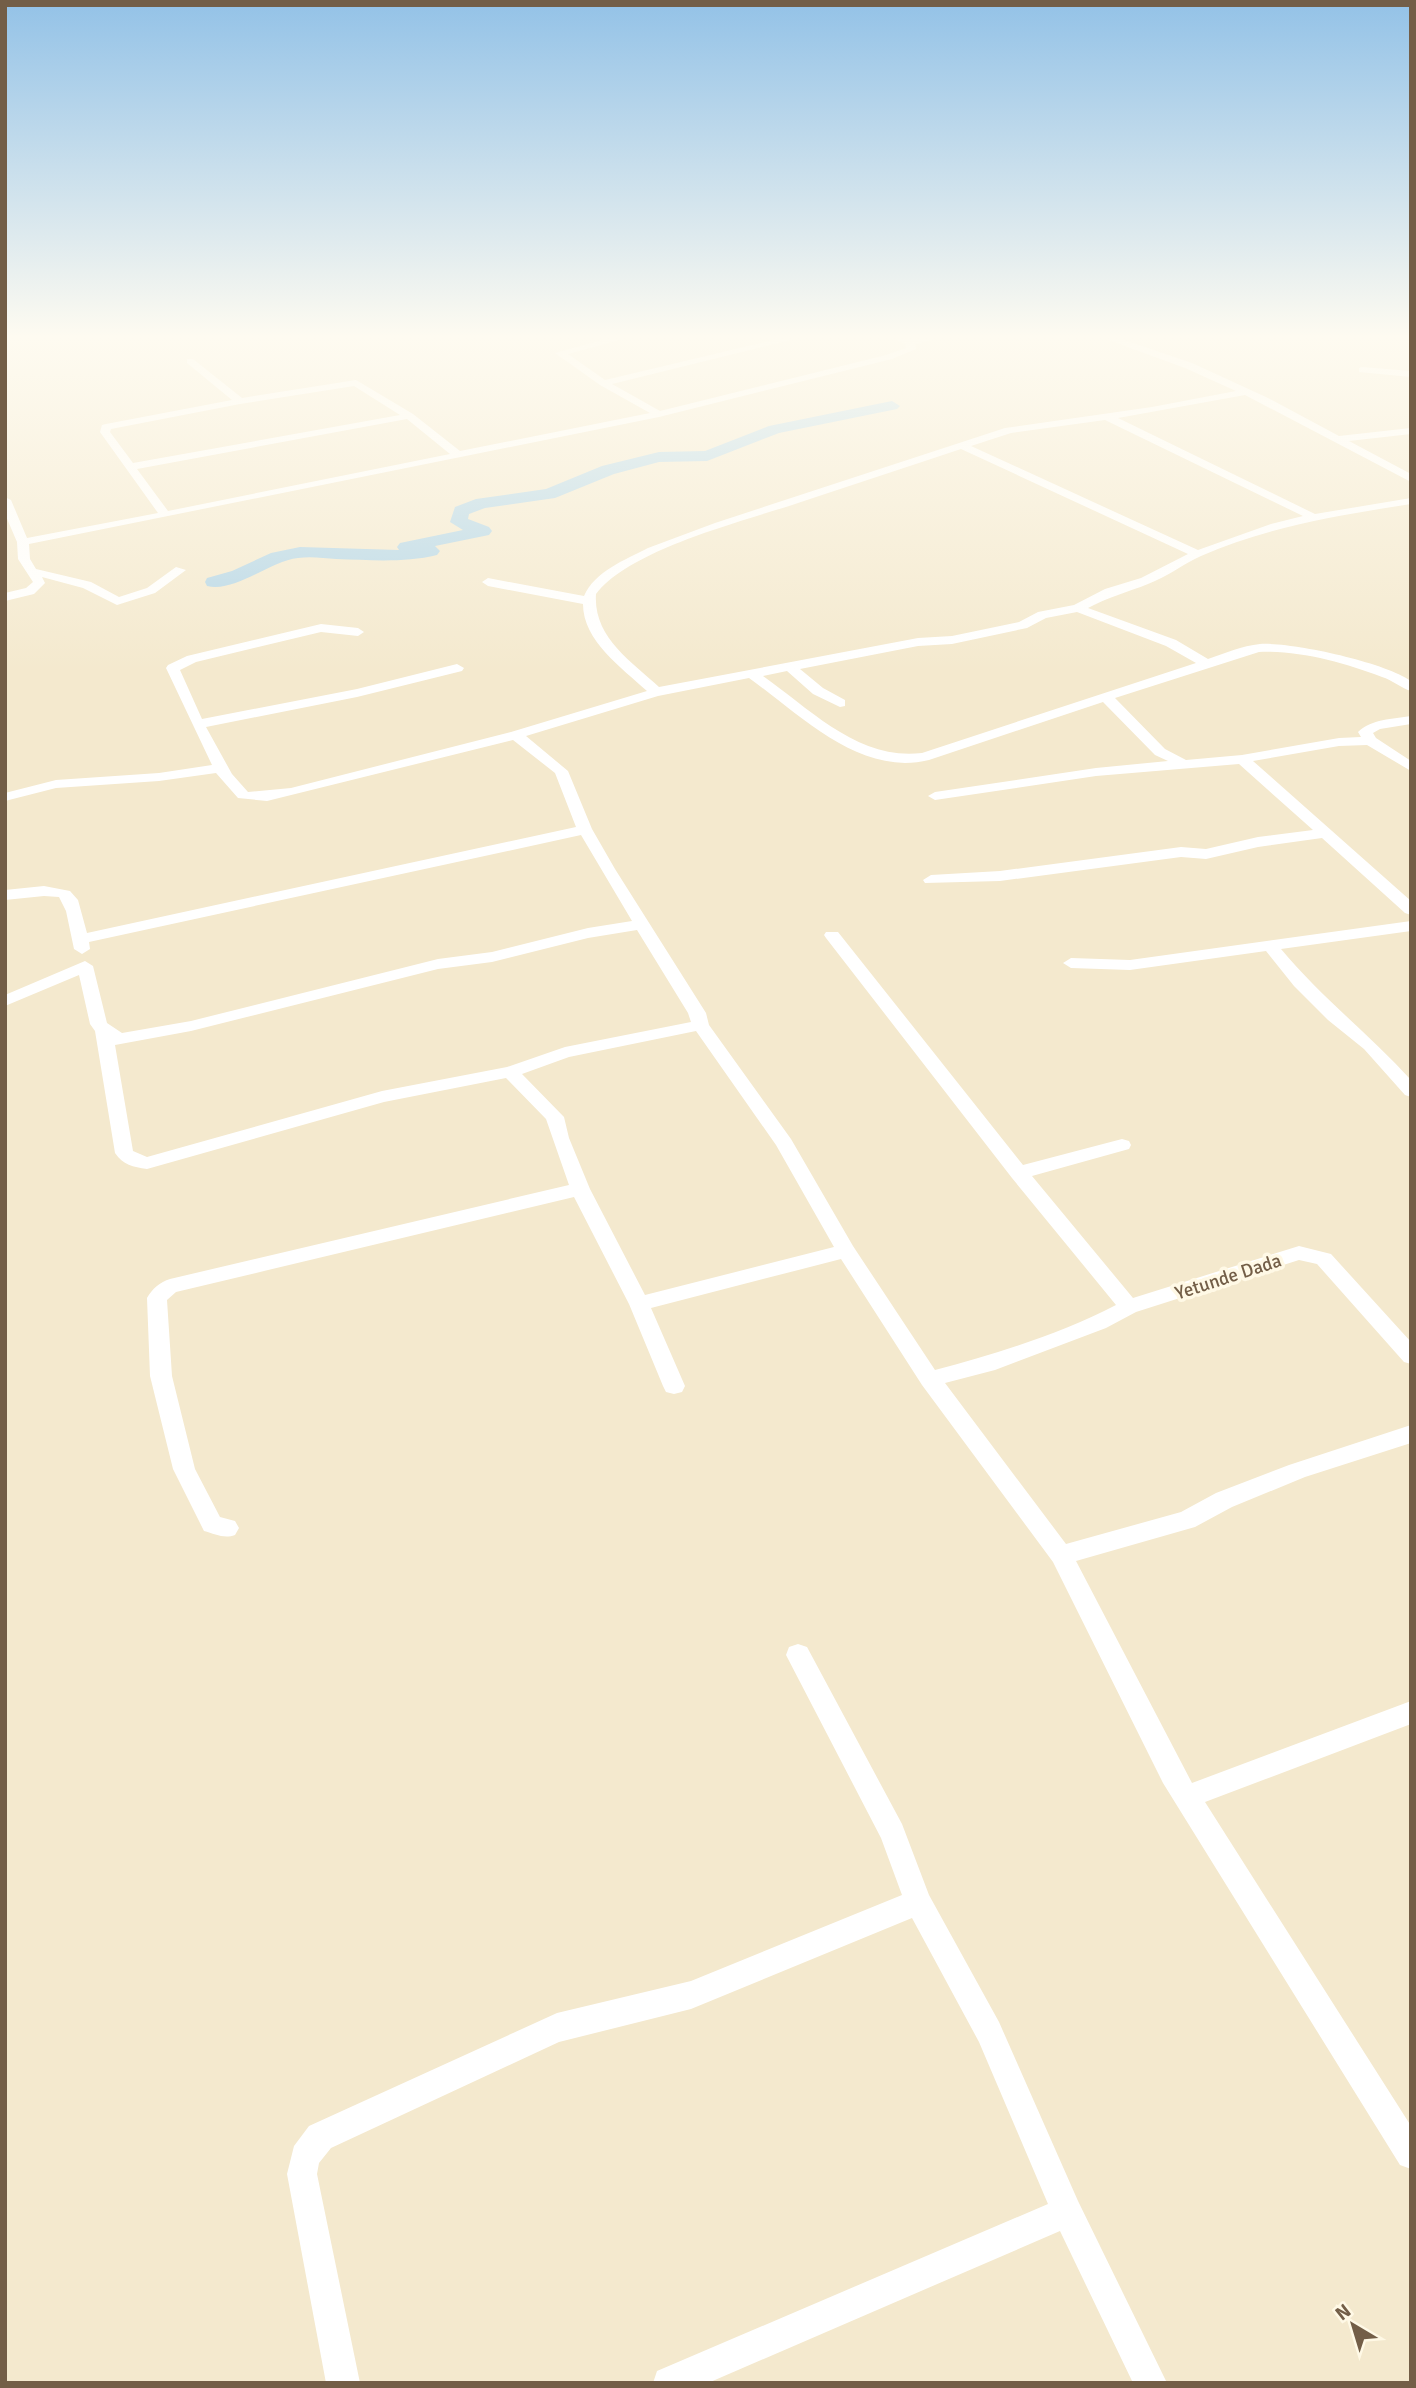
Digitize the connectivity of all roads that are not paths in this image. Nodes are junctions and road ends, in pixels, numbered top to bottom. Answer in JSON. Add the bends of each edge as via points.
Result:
{"nodes":[{"id":1,"x":118,"y":450,"type":"edge"},
{"id":2,"x":221,"y":450,"type":"edge"},
{"id":3,"x":452,"y":450,"type":"edge"},
{"id":4,"x":480,"y":450,"type":"edge"},
{"id":5,"x":941,"y":450,"type":"edge"},
{"id":6,"x":974,"y":450,"type":"edge"},
{"id":7,"x":1177,"y":450,"type":"edge"},
{"id":8,"x":1358,"y":450,"type":"edge"},
{"id":9,"x":458,"y":455,"type":"junction"},
{"id":10,"x":130,"y":467,"type":"junction"},
{"id":11,"x":1411,"y":479,"type":"edge"},
{"id":12,"x":5,"y":500,"type":"edge"},
{"id":13,"x":1411,"y":501,"type":"edge"},
{"id":14,"x":8,"y":513,"type":"edge"},
{"id":15,"x":165,"y":515,"type":"junction"},
{"id":16,"x":1313,"y":517,"type":"junction"},
{"id":17,"x":23,"y":542,"type":"junction"},
{"id":18,"x":1197,"y":554,"type":"junction"},
{"id":19,"x":180,"y":570,"type":"dead end"},
{"id":20,"x":34,"y":572,"type":"junction"},
{"id":21,"x":488,"y":582,"type":"dead end"},
{"id":22,"x":5,"y":597,"type":"edge"},
{"id":23,"x":589,"y":601,"type":"junction"},
{"id":24,"x":1079,"y":608,"type":"junction"},
{"id":25,"x":358,"y":632,"type":"dead end"},
{"id":26,"x":1206,"y":663,"type":"junction"},
{"id":27,"x":790,"y":667,"type":"junction"},
{"id":28,"x":457,"y":668,"type":"dead end"},
{"id":29,"x":753,"y":675,"type":"junction"},
{"id":30,"x":1411,"y":687,"type":"edge"},
{"id":31,"x":656,"y":692,"type":"junction"},
{"id":32,"x":1107,"y":698,"type":"junction"},
{"id":33,"x":840,"y":703,"type":"dead end"},
{"id":34,"x":1411,"y":720,"type":"edge"},
{"id":35,"x":199,"y":724,"type":"junction"},
{"id":36,"x":516,"y":735,"type":"junction"},
{"id":37,"x":1370,"y":741,"type":"junction"},
{"id":38,"x":1242,"y":759,"type":"junction"},
{"id":39,"x":1183,"y":763,"type":"junction"},
{"id":40,"x":1411,"y":767,"type":"edge"},
{"id":41,"x":220,"y":768,"type":"junction"},
{"id":42,"x":935,"y":796,"type":"dead end"},
{"id":43,"x":5,"y":797,"type":"edge"},
{"id":44,"x":585,"y":829,"type":"junction"},
{"id":45,"x":1325,"y":833,"type":"junction"},
{"id":46,"x":931,"y":880,"type":"dead end"},
{"id":47,"x":5,"y":895,"type":"edge"},
{"id":48,"x":1411,"y":910,"type":"edge"},
{"id":49,"x":640,"y":925,"type":"junction"},
{"id":50,"x":1411,"y":926,"type":"edge"},
{"id":51,"x":832,"y":935,"type":"dead end"},
{"id":52,"x":80,"y":939,"type":"junction"},
{"id":53,"x":1270,"y":946,"type":"junction"},
{"id":54,"x":1071,"y":962,"type":"dead end"},
{"id":55,"x":85,"y":966,"type":"junction"},
{"id":56,"x":5,"y":1001,"type":"edge"},
{"id":57,"x":700,"y":1025,"type":"junction"},
{"id":58,"x":104,"y":1030,"type":"junction"},
{"id":59,"x":510,"y":1072,"type":"junction"},
{"id":60,"x":1411,"y":1091,"type":"edge"},
{"id":61,"x":1122,"y":1145,"type":"dead end"},
{"id":62,"x":1019,"y":1173,"type":"junction"},
{"id":63,"x":580,"y":1189,"type":"junction"},
{"id":64,"x":846,"y":1251,"type":"junction"},
{"id":65,"x":639,"y":1304,"type":"junction"},
{"id":66,"x":1129,"y":1307,"type":"junction"},
{"id":67,"x":1411,"y":1356,"type":"edge"},
{"id":68,"x":930,"y":1379,"type":"junction"},
{"id":69,"x":674,"y":1386,"type":"dead end"},
{"id":70,"x":1411,"y":1434,"type":"edge"},
{"id":71,"x":228,"y":1528,"type":"dead end"},
{"id":72,"x":1061,"y":1555,"type":"junction"},
{"id":73,"x":798,"y":1655,"type":"dead end"},
{"id":74,"x":1411,"y":1712,"type":"edge"},
{"id":75,"x":1187,"y":1797,"type":"junction"},
{"id":76,"x":918,"y":1902,"type":"junction"},
{"id":77,"x":1411,"y":2154,"type":"edge"},
{"id":78,"x":1066,"y":2212,"type":"junction"},
{"id":79,"x":344,"y":2383,"type":"edge"},
{"id":80,"x":669,"y":2383,"type":"edge"},
{"id":81,"x":1151,"y":2383,"type":"edge"}],
"edges":[{"from":1,"to":10,"type":"street"},
{"from":2,"to":10,"type":"street"},
{"from":3,"to":9,"type":"street"},
{"from":4,"to":9,"type":"street"},
{"from":5,"to":23,"type":"street","via":[[652,550],[611,572],[594,588]]},
{"from":6,"to":18,"type":"street"},
{"from":7,"to":16,"type":"street"},
{"from":8,"to":11,"type":"street"},
{"from":9,"to":15,"type":"street"},
{"from":10,"to":15,"type":"street"},
{"from":12,"to":14,"type":"street"},
{"from":13,"to":16,"type":"street"},
{"from":14,"to":17,"type":"street"},
{"from":15,"to":17,"type":"street"},
{"from":16,"to":18,"type":"street","via":[[1252,532]]},
{"from":17,"to":20,"type":"street","via":[[24,559]]},
{"from":18,"to":24,"type":"street"},
{"from":19,"to":20,"type":"street","via":[[149,592],[117,601],[86,585]]},
{"from":20,"to":22,"type":"street","via":[[38,586]]},
{"from":21,"to":23,"type":"street"},
{"from":23,"to":31,"type":"street","via":[[596,629],[606,645]]},
{"from":24,"to":26,"type":"street","via":[[1171,643]]},
{"from":24,"to":27,"type":"street","via":[[953,640],[918,642]]},
{"from":25,"to":35,"type":"street","via":[[321,628],[176,665],[173,668]]},
{"from":26,"to":30,"type":"street","via":[[1266,647],[1366,667]]},
{"from":26,"to":32,"type":"street"},
{"from":27,"to":29,"type":"street"},
{"from":27,"to":33,"type":"street"},
{"from":28,"to":35,"type":"street"},
{"from":29,"to":31,"type":"street"},
{"from":29,"to":32,"type":"street","via":[[855,745],[881,757],[903,760]]},
{"from":31,"to":36,"type":"street"},
{"from":32,"to":39,"type":"street","via":[[1160,752]]},
{"from":34,"to":37,"type":"street","via":[[1367,730]]},
{"from":35,"to":41,"type":"street"},
{"from":36,"to":41,"type":"street","via":[[369,774],[258,797],[241,795]]},
{"from":36,"to":44,"type":"street","via":[[561,771]]},
{"from":37,"to":38,"type":"street"},
{"from":37,"to":40,"type":"street"},
{"from":38,"to":39,"type":"street"},
{"from":38,"to":45,"type":"street"},
{"from":39,"to":42,"type":"street"},
{"from":41,"to":43,"type":"street","via":[[56,784]]},
{"from":44,"to":49,"type":"street"},
{"from":44,"to":52,"type":"street"},
{"from":45,"to":46,"type":"street","via":[[1206,853]]},
{"from":45,"to":48,"type":"street"},
{"from":47,"to":52,"type":"street","via":[[67,893]]},
{"from":49,"to":57,"type":"street","via":[[697,1013]]},
{"from":49,"to":58,"type":"street","via":[[438,964],[191,1026],[107,1041],[114,1034]]},
{"from":50,"to":53,"type":"street"},
{"from":51,"to":62,"type":"street"},
{"from":52,"to":55,"type":"street"},
{"from":53,"to":54,"type":"street","via":[[1130,965]]},
{"from":53,"to":60,"type":"street","via":[[1300,982],[1370,1045]]},
{"from":55,"to":56,"type":"street"},
{"from":55,"to":58,"type":"street"},
{"from":57,"to":59,"type":"street","via":[[565,1052]]},
{"from":57,"to":64,"type":"street","via":[[784,1143]]},
{"from":58,"to":59,"type":"street","via":[[124,1153],[147,1163],[382,1097]]},
{"from":59,"to":63,"type":"street","via":[[555,1117]]},
{"from":61,"to":62,"type":"street"},
{"from":62,"to":66,"type":"street"},
{"from":63,"to":65,"type":"street"},
{"from":63,"to":71,"type":"street","via":[[335,1245],[161,1292],[157,1298],[161,1376],[184,1469],[212,1524]]},
{"from":64,"to":65,"type":"street"},
{"from":64,"to":68,"type":"street"},
{"from":65,"to":69,"type":"street"},
{"from":66,"to":67,"type":"street","name":"Yetunde Dada","via":[[1298,1253],[1309,1254],[1324,1259]]},
{"from":66,"to":68,"type":"street","name":"Yetunde Dada","via":[[1060,1339]]},
{"from":68,"to":72,"type":"street"},
{"from":70,"to":72,"type":"street","via":[[1297,1471],[1187,1520]]},
{"from":72,"to":75,"type":"street"},
{"from":73,"to":76,"type":"street","via":[[893,1833]]},
{"from":74,"to":75,"type":"street"},
{"from":75,"to":77,"type":"street"},
{"from":76,"to":78,"type":"street","via":[[989,2032]]},
{"from":76,"to":79,"type":"street","via":[[691,1995],[557,2028],[320,2137],[305,2157],[303,2174]]},
{"from":78,"to":80,"type":"street"},
{"from":78,"to":81,"type":"street"}]}
